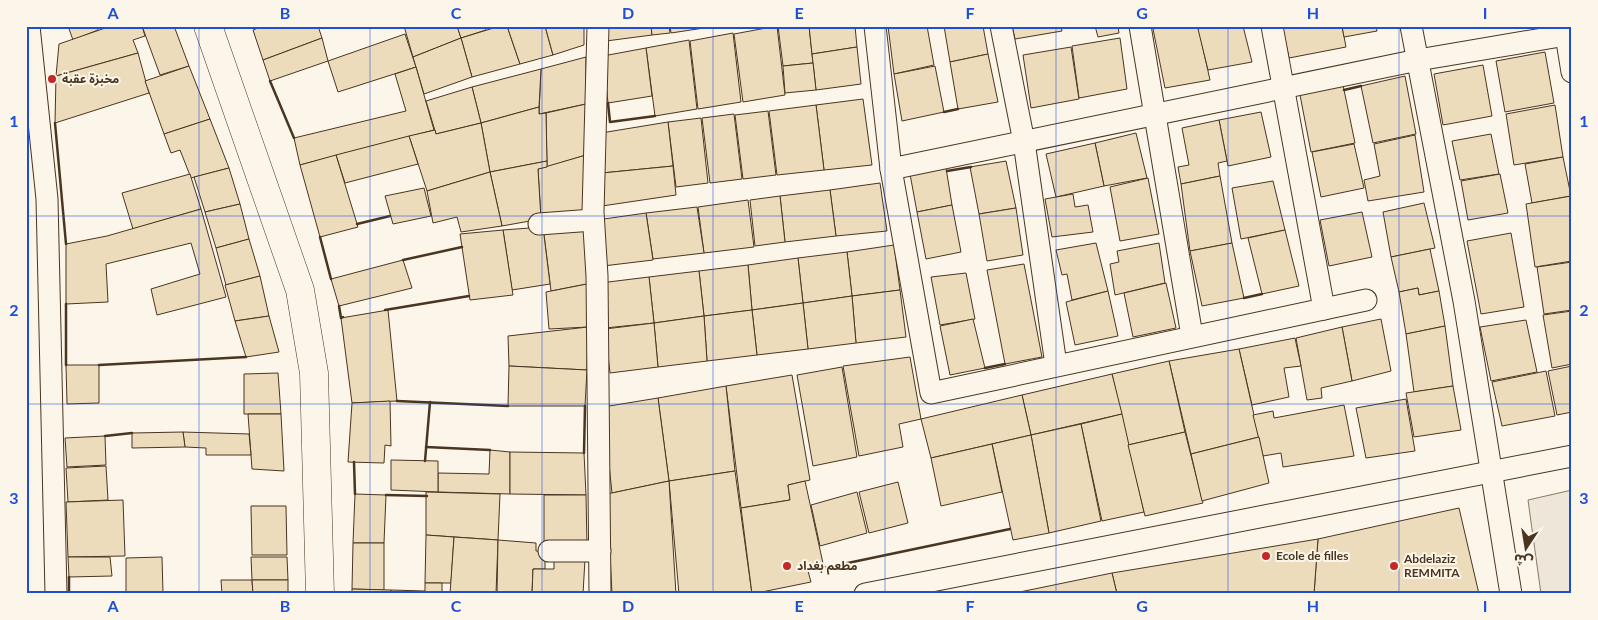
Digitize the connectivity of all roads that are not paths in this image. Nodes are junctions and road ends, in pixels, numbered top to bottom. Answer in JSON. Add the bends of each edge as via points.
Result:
{"nodes":[{"id":1,"x":29,"y":26,"type":"edge"},
{"id":2,"x":208,"y":26,"type":"edge"},
{"id":3,"x":598,"y":26,"type":"edge"},
{"id":4,"x":875,"y":26,"type":"edge"},
{"id":5,"x":1001,"y":26,"type":"edge"},
{"id":6,"x":1140,"y":26,"type":"edge"},
{"id":7,"x":1272,"y":26,"type":"edge"},
{"id":8,"x":1411,"y":26,"type":"edge"},
{"id":9,"x":1569,"y":34,"type":"edge"},
{"id":10,"x":1418,"y":60,"type":"junction"},
{"id":11,"x":1572,"y":72,"type":"edge"},
{"id":12,"x":1283,"y":88,"type":"junction"},
{"id":13,"x":1156,"y":114,"type":"junction"},
{"id":14,"x":1024,"y":142,"type":"junction"},
{"id":15,"x":892,"y":169,"type":"junction"},
{"id":16,"x":593,"y":220,"type":"junction"},
{"id":17,"x":539,"y":224,"type":"dead end"},
{"id":18,"x":1366,"y":300,"type":"dead end"},
{"id":19,"x":1324,"y":308,"type":"junction"},
{"id":20,"x":1192,"y":336,"type":"junction"},
{"id":21,"x":1056,"y":365,"type":"junction"},
{"id":22,"x":1572,"y":456,"type":"edge"},
{"id":23,"x":1491,"y":472,"type":"junction"},
{"id":24,"x":549,"y":551,"type":"dead end"},
{"id":25,"x":600,"y":552,"type":"junction"},
{"id":26,"x":56,"y":594,"type":"edge"},
{"id":27,"x":320,"y":594,"type":"edge"},
{"id":28,"x":600,"y":594,"type":"edge"},
{"id":29,"x":865,"y":594,"type":"edge"},
{"id":30,"x":1511,"y":594,"type":"edge"}],
"edges":[{"from":1,"to":26,"type":"street","via":[[47,199]]},
{"from":2,"to":27,"type":"main road","via":[[300,290],[314,373]]},
{"from":3,"to":16,"type":"street"},
{"from":4,"to":15,"type":"street"},
{"from":5,"to":14,"type":"street"},
{"from":6,"to":13,"type":"street"},
{"from":7,"to":12,"type":"street"},
{"from":8,"to":10,"type":"street"},
{"from":9,"to":10,"type":"street"},
{"from":9,"to":11,"type":"street"},
{"from":10,"to":12,"type":"street"},
{"from":10,"to":23,"type":"street","via":[[1464,301]]},
{"from":12,"to":13,"type":"street"},
{"from":12,"to":19,"type":"street"},
{"from":13,"to":14,"type":"street"},
{"from":13,"to":20,"type":"street"},
{"from":14,"to":15,"type":"street"},
{"from":14,"to":21,"type":"street"},
{"from":15,"to":21,"type":"street","via":[[931,393]]},
{"from":16,"to":17,"type":"street"},
{"from":16,"to":25,"type":"street","via":[[597,276]]},
{"from":18,"to":19,"type":"street"},
{"from":19,"to":20,"type":"street"},
{"from":20,"to":21,"type":"street"},
{"from":22,"to":23,"type":"street"},
{"from":23,"to":29,"type":"street"},
{"from":23,"to":30,"type":"street"},
{"from":24,"to":25,"type":"street"},
{"from":25,"to":28,"type":"street"}]}
